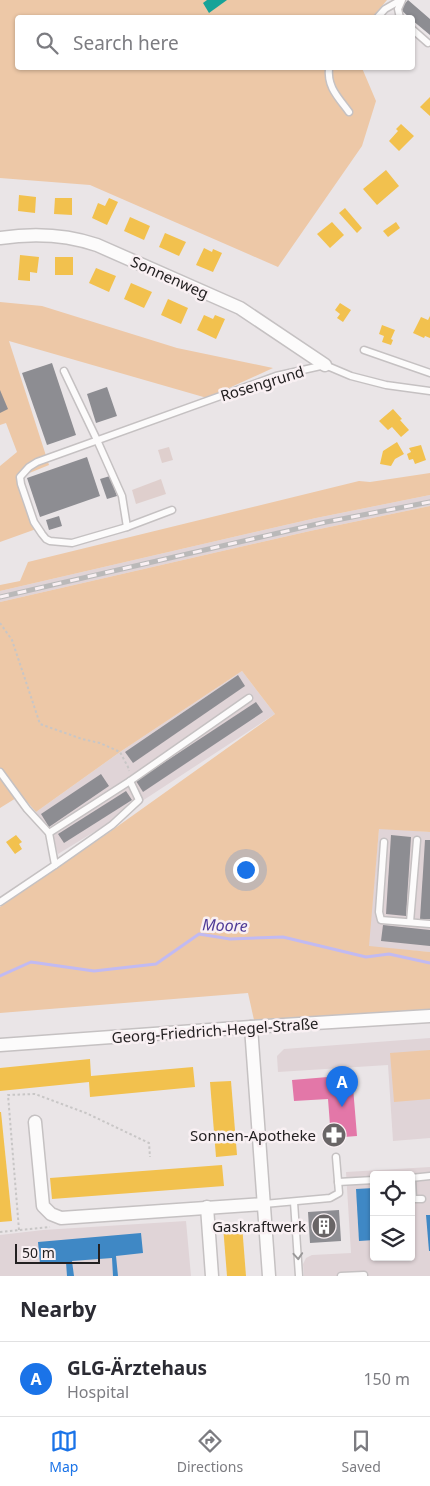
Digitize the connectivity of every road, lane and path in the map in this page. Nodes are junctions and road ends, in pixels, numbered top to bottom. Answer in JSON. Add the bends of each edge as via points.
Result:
{"nodes":[{"id":1,"x":402,"y":0,"type":"edge"},
{"id":2,"x":380,"y":15,"type":"edge"},
{"id":3,"x":399,"y":15,"type":"edge"},
{"id":4,"x":415,"y":31,"type":"edge"},
{"id":5,"x":428,"y":42,"type":"dead end"},
{"id":6,"x":329,"y":70,"type":"edge"},
{"id":7,"x":349,"y":112,"type":"dead end"},
{"id":8,"x":0,"y":238,"type":"edge"},
{"id":9,"x":364,"y":350,"type":"dead end"},
{"id":10,"x":325,"y":365,"type":"junction"},
{"id":11,"x":64,"y":371,"type":"dead end"},
{"id":12,"x":430,"y":373,"type":"edge"},
{"id":13,"x":430,"y":392,"type":"edge"},
{"id":14,"x":98,"y":440,"type":"junction"},
{"id":15,"x":172,"y":510,"type":"dead end"},
{"id":16,"x":127,"y":527,"type":"junction"},
{"id":17,"x":0,"y":623,"type":"edge"},
{"id":18,"x":249,"y":698,"type":"dead end"},
{"id":19,"x":0,"y":772,"type":"edge"},
{"id":20,"x":130,"y":780,"type":"junction"},
{"id":21,"x":49,"y":833,"type":"junction"},
{"id":22,"x":417,"y":840,"type":"dead end"},
{"id":23,"x":384,"y":842,"type":"dead end"},
{"id":24,"x":54,"y":865,"type":"junction"},
{"id":25,"x":0,"y":902,"type":"edge"},
{"id":26,"x":410,"y":922,"type":"junction"},
{"id":27,"x":430,"y":924,"type":"edge"},
{"id":28,"x":430,"y":1016,"type":"edge"},
{"id":29,"x":251,"y":1027,"type":"junction"},
{"id":30,"x":0,"y":1045,"type":"edge"},
{"id":31,"x":35,"y":1122,"type":"dead end"},
{"id":32,"x":150,"y":1157,"type":"dead end"},
{"id":33,"x":336,"y":1157,"type":"dead end"},
{"id":34,"x":430,"y":1176,"type":"edge"},
{"id":35,"x":415,"y":1178,"type":"edge"},
{"id":36,"x":370,"y":1180,"type":"edge"},
{"id":37,"x":338,"y":1182,"type":"junction"},
{"id":38,"x":422,"y":1198,"type":"dead end"},
{"id":39,"x":415,"y":1199,"type":"edge"},
{"id":40,"x":294,"y":1202,"type":"junction"},
{"id":41,"x":264,"y":1204,"type":"junction"},
{"id":42,"x":207,"y":1208,"type":"junction"},
{"id":43,"x":58,"y":1217,"type":"junction"},
{"id":44,"x":19,"y":1230,"type":"junction"},
{"id":45,"x":0,"y":1232,"type":"edge"},
{"id":46,"x":212,"y":1276,"type":"edge"},
{"id":47,"x":269,"y":1276,"type":"edge"},
{"id":48,"x":299,"y":1276,"type":"edge"},
{"id":49,"x":341,"y":1276,"type":"edge"},
{"id":50,"x":364,"y":1276,"type":"edge"}],
"edges":[{"from":1,"to":2,"type":"lane"},
{"from":1,"to":3,"type":"lane"},
{"from":4,"to":5,"type":"lane"},
{"from":6,"to":7,"type":"lane","via":[[331,85]]},
{"from":8,"to":10,"type":"street","name":"Sonnenweg","via":[[60,236],[97,245],[240,308]]},
{"from":9,"to":12,"type":"lane"},
{"from":10,"to":13,"type":"lane","name":"Rosengrund","via":[[386,386]]},
{"from":10,"to":14,"type":"lane","name":"Rosengrund","via":[[276,376]]},
{"from":11,"to":14,"type":"lane"},
{"from":14,"to":16,"type":"lane","via":[[122,496]]},
{"from":14,"to":16,"type":"lane","via":[[37,462],[20,477],[21,484],[34,522],[50,541],[72,543]]},
{"from":15,"to":16,"type":"lane"},
{"from":17,"to":20,"type":"path","via":[[12,640],[40,724],[120,752]]},
{"from":18,"to":20,"type":"lane"},
{"from":19,"to":21,"type":"lane"},
{"from":20,"to":21,"type":"lane"},
{"from":20,"to":24,"type":"lane","via":[[139,800],[112,825]]},
{"from":21,"to":24,"type":"lane"},
{"from":22,"to":26,"type":"lane"},
{"from":23,"to":26,"type":"lane","via":[[381,920]]},
{"from":24,"to":25,"type":"lane"},
{"from":26,"to":27,"type":"lane"},
{"from":28,"to":29,"type":"street","name":"Georg-Friedrich-Hegel-Straße"},
{"from":29,"to":30,"type":"street","name":"Georg-Friedrich-Hegel-Straße"},
{"from":29,"to":41,"type":"street"},
{"from":31,"to":43,"type":"street","via":[[43,1206]]},
{"from":32,"to":44,"type":"path","via":[[148,1143],[86,1113],[35,1094],[8,1095]]},
{"from":33,"to":37,"type":"lane"},
{"from":34,"to":35,"type":"lane"},
{"from":36,"to":37,"type":"lane"},
{"from":37,"to":40,"type":"lane","via":[[339,1193],[330,1198]]},
{"from":38,"to":39,"type":"lane"},
{"from":40,"to":41,"type":"lane"},
{"from":40,"to":48,"type":"lane","one_way":true},
{"from":41,"to":42,"type":"street"},
{"from":41,"to":47,"type":"street"},
{"from":42,"to":43,"type":"street"},
{"from":42,"to":46,"type":"street"},
{"from":43,"to":44,"type":"path","via":[[52,1226]]},
{"from":44,"to":45,"type":"path"},
{"from":49,"to":50,"type":"lane"}]}
